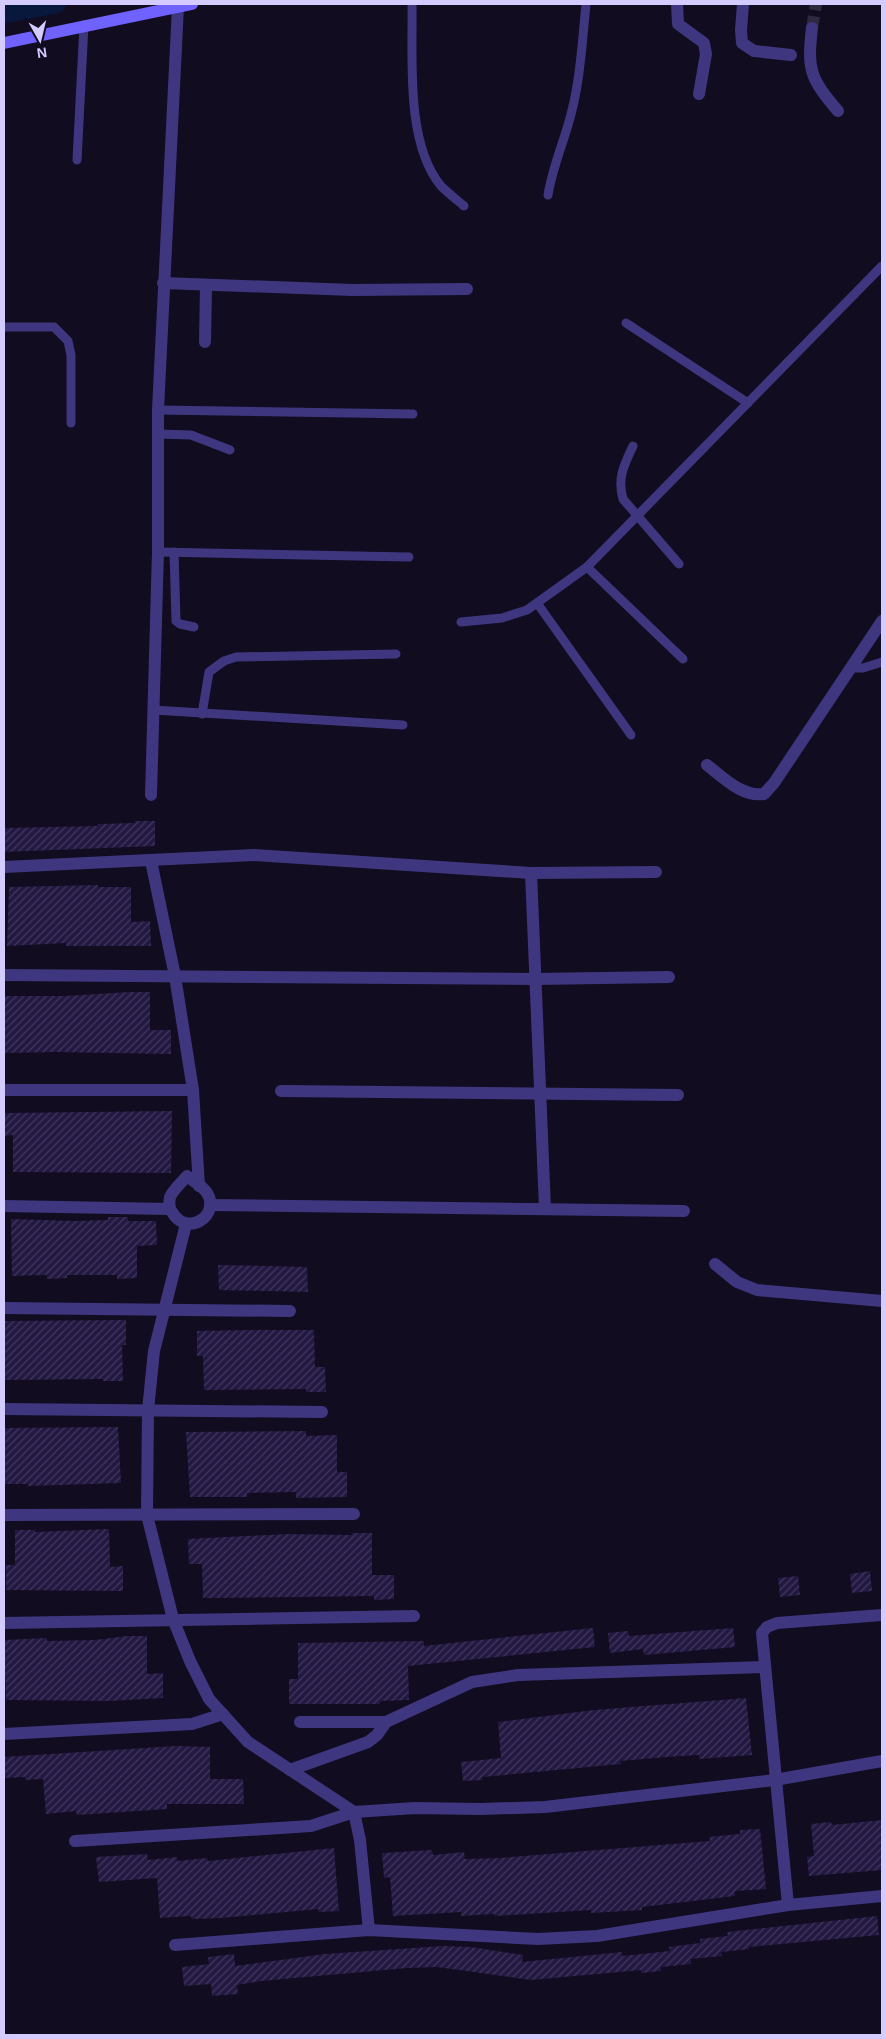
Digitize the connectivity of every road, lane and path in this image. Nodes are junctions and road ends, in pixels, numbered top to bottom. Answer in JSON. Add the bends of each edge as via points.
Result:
{"nodes":[{"id":1,"x":192,"y":4,"type":"edge"},
{"id":2,"x":412,"y":4,"type":"edge"},
{"id":3,"x":586,"y":4,"type":"edge"},
{"id":4,"x":677,"y":4,"type":"edge"},
{"id":5,"x":743,"y":4,"type":"edge"},
{"id":6,"x":178,"y":6,"type":"junction"},
{"id":7,"x":150,"y":8,"type":"edge"},
{"id":8,"x":84,"y":25,"type":"junction"},
{"id":9,"x":812,"y":28,"type":"tunnel mouth"},
{"id":10,"x":4,"y":42,"type":"edge"},
{"id":11,"x":791,"y":55,"type":"dead end"},
{"id":12,"x":699,"y":94,"type":"dead end"},
{"id":13,"x":838,"y":110,"type":"dead end"},
{"id":14,"x":77,"y":160,"type":"dead end"},
{"id":15,"x":548,"y":195,"type":"dead end"},
{"id":16,"x":464,"y":206,"type":"dead end"},
{"id":17,"x":882,"y":266,"type":"edge"},
{"id":18,"x":163,"y":283,"type":"junction"},
{"id":19,"x":206,"y":286,"type":"junction"},
{"id":20,"x":467,"y":289,"type":"dead end"},
{"id":21,"x":626,"y":323,"type":"dead end"},
{"id":22,"x":4,"y":327,"type":"edge"},
{"id":23,"x":205,"y":342,"type":"dead end"},
{"id":24,"x":748,"y":403,"type":"junction"},
{"id":25,"x":158,"y":410,"type":"junction"},
{"id":26,"x":413,"y":414,"type":"dead end"},
{"id":27,"x":71,"y":423,"type":"dead end"},
{"id":28,"x":158,"y":434,"type":"junction"},
{"id":29,"x":633,"y":446,"type":"dead end"},
{"id":30,"x":230,"y":450,"type":"dead end"},
{"id":31,"x":636,"y":517,"type":"junction"},
{"id":32,"x":158,"y":552,"type":"junction"},
{"id":33,"x":174,"y":552,"type":"junction"},
{"id":34,"x":409,"y":557,"type":"dead end"},
{"id":35,"x":679,"y":564,"type":"dead end"},
{"id":36,"x":587,"y":567,"type":"junction"},
{"id":37,"x":537,"y":604,"type":"junction"},
{"id":38,"x":882,"y":621,"type":"edge"},
{"id":39,"x":461,"y":622,"type":"dead end"},
{"id":40,"x":194,"y":627,"type":"dead end"},
{"id":41,"x":396,"y":654,"type":"dead end"},
{"id":42,"x":683,"y":659,"type":"dead end"},
{"id":43,"x":882,"y":662,"type":"edge"},
{"id":44,"x":851,"y":668,"type":"junction"},
{"id":45,"x":153,"y":710,"type":"junction"},
{"id":46,"x":202,"y":714,"type":"junction"},
{"id":47,"x":402,"y":725,"type":"dead end"},
{"id":48,"x":631,"y":735,"type":"dead end"},
{"id":49,"x":707,"y":765,"type":"dead end"},
{"id":50,"x":152,"y":795,"type":"dead end"},
{"id":51,"x":151,"y":861,"type":"junction"},
{"id":52,"x":4,"y":867,"type":"edge"},
{"id":53,"x":656,"y":872,"type":"dead end"},
{"id":54,"x":530,"y":873,"type":"junction"},
{"id":55,"x":4,"y":975,"type":"edge"},
{"id":56,"x":175,"y":976,"type":"junction"},
{"id":57,"x":669,"y":977,"type":"dead end"},
{"id":58,"x":534,"y":979,"type":"junction"},
{"id":59,"x":4,"y":1090,"type":"edge"},
{"id":60,"x":193,"y":1090,"type":"junction"},
{"id":61,"x":281,"y":1091,"type":"dead end"},
{"id":62,"x":540,"y":1095,"type":"junction"},
{"id":63,"x":678,"y":1095,"type":"dead end"},
{"id":64,"x":199,"y":1186,"type":"junction"},
{"id":65,"x":210,"y":1205,"type":"junction"},
{"id":66,"x":4,"y":1206,"type":"edge"},
{"id":67,"x":545,"y":1208,"type":"junction"},
{"id":68,"x":170,"y":1209,"type":"junction"},
{"id":69,"x":684,"y":1211,"type":"dead end"},
{"id":70,"x":186,"y":1224,"type":"junction"},
{"id":71,"x":715,"y":1264,"type":"dead end"},
{"id":72,"x":882,"y":1301,"type":"edge"},
{"id":73,"x":4,"y":1308,"type":"edge"},
{"id":74,"x":163,"y":1310,"type":"junction"},
{"id":75,"x":290,"y":1311,"type":"dead end"},
{"id":76,"x":4,"y":1409,"type":"edge"},
{"id":77,"x":148,"y":1410,"type":"junction"},
{"id":78,"x":322,"y":1412,"type":"dead end"},
{"id":79,"x":354,"y":1514,"type":"dead end"},
{"id":80,"x":4,"y":1515,"type":"edge"},
{"id":81,"x":147,"y":1515,"type":"junction"},
{"id":82,"x":882,"y":1615,"type":"edge"},
{"id":83,"x":414,"y":1616,"type":"dead end"},
{"id":84,"x":173,"y":1619,"type":"junction"},
{"id":85,"x":4,"y":1623,"type":"edge"},
{"id":86,"x":765,"y":1667,"type":"junction"},
{"id":87,"x":223,"y":1714,"type":"junction"},
{"id":88,"x":300,"y":1722,"type":"dead end"},
{"id":89,"x":386,"y":1722,"type":"junction"},
{"id":90,"x":4,"y":1734,"type":"edge"},
{"id":91,"x":882,"y":1761,"type":"edge"},
{"id":92,"x":290,"y":1770,"type":"junction"},
{"id":93,"x":775,"y":1780,"type":"junction"},
{"id":94,"x":354,"y":1812,"type":"junction"},
{"id":95,"x":75,"y":1841,"type":"dead end"},
{"id":96,"x":882,"y":1896,"type":"edge"},
{"id":97,"x":788,"y":1905,"type":"junction"},
{"id":98,"x":369,"y":1930,"type":"junction"},
{"id":99,"x":175,"y":1945,"type":"dead end"}],
"edges":[{"from":1,"to":6,"type":"street"},
{"from":2,"to":16,"type":"lane","via":[[414,99],[424,155],[441,185]]},
{"from":3,"to":15,"type":"lane","via":[[579,77]]},
{"from":4,"to":12,"type":"street","via":[[678,24],[704,43],[706,54]]},
{"from":5,"to":11,"type":"street","via":[[742,43],[754,51]]},
{"from":6,"to":7,"type":"street"},
{"from":6,"to":18,"type":"street"},
{"from":7,"to":8,"type":"street"},
{"from":8,"to":10,"type":"street"},
{"from":8,"to":14,"type":"lane"},
{"from":9,"to":13,"type":"street","via":[[811,74],[821,92]]},
{"from":17,"to":24,"type":"lane"},
{"from":18,"to":19,"type":"street"},
{"from":18,"to":25,"type":"street"},
{"from":19,"to":20,"type":"street"},
{"from":19,"to":23,"type":"street"},
{"from":21,"to":24,"type":"lane"},
{"from":22,"to":27,"type":"lane","via":[[54,327],[68,341]]},
{"from":24,"to":31,"type":"lane"},
{"from":25,"to":26,"type":"lane"},
{"from":25,"to":28,"type":"street"},
{"from":28,"to":30,"type":"lane","via":[[191,435]]},
{"from":28,"to":32,"type":"street"},
{"from":29,"to":31,"type":"lane","via":[[621,470],[619,487]]},
{"from":31,"to":35,"type":"lane"},
{"from":31,"to":36,"type":"lane"},
{"from":32,"to":33,"type":"lane"},
{"from":32,"to":45,"type":"street"},
{"from":33,"to":34,"type":"lane"},
{"from":33,"to":40,"type":"lane","via":[[176,621]]},
{"from":36,"to":37,"type":"lane"},
{"from":36,"to":42,"type":"lane"},
{"from":37,"to":39,"type":"lane","via":[[502,618]]},
{"from":37,"to":48,"type":"lane"},
{"from":38,"to":44,"type":"street"},
{"from":41,"to":46,"type":"lane","via":[[236,657],[209,672]]},
{"from":43,"to":44,"type":"lane"},
{"from":44,"to":49,"type":"street","via":[[764,794],[754,796],[743,791]]},
{"from":45,"to":46,"type":"lane"},
{"from":45,"to":50,"type":"street"},
{"from":46,"to":47,"type":"lane"},
{"from":51,"to":52,"type":"street"},
{"from":51,"to":54,"type":"street","via":[[254,855]]},
{"from":51,"to":56,"type":"street"},
{"from":53,"to":54,"type":"street"},
{"from":54,"to":58,"type":"street"},
{"from":55,"to":56,"type":"street"},
{"from":56,"to":58,"type":"street"},
{"from":56,"to":60,"type":"street"},
{"from":57,"to":58,"type":"street"},
{"from":58,"to":62,"type":"street"},
{"from":59,"to":60,"type":"street"},
{"from":60,"to":64,"type":"street"},
{"from":61,"to":62,"type":"street"},
{"from":62,"to":63,"type":"street"},
{"from":62,"to":67,"type":"street"},
{"from":64,"to":65,"type":"street","via":[[208,1194]]},
{"from":64,"to":68,"type":"street","via":[[186,1176],[170,1198]]},
{"from":65,"to":67,"type":"street"},
{"from":65,"to":70,"type":"street","via":[[207,1216],[198,1223]]},
{"from":66,"to":68,"type":"street"},
{"from":67,"to":69,"type":"street"},
{"from":68,"to":70,"type":"street","via":[[176,1219]]},
{"from":70,"to":74,"type":"street"},
{"from":71,"to":72,"type":"street","via":[[737,1282],[757,1290]]},
{"from":73,"to":74,"type":"street"},
{"from":74,"to":75,"type":"street"},
{"from":74,"to":77,"type":"street","via":[[154,1350]]},
{"from":76,"to":77,"type":"street"},
{"from":77,"to":78,"type":"street"},
{"from":77,"to":81,"type":"street"},
{"from":79,"to":81,"type":"street"},
{"from":80,"to":81,"type":"street"},
{"from":81,"to":84,"type":"street"},
{"from":82,"to":86,"type":"street","via":[[776,1623],[767,1627],[762,1633]]},
{"from":83,"to":84,"type":"street"},
{"from":84,"to":85,"type":"street"},
{"from":84,"to":87,"type":"street","via":[[208,1698]]},
{"from":86,"to":89,"type":"street","via":[[518,1675],[472,1682]]},
{"from":86,"to":93,"type":"street"},
{"from":87,"to":90,"type":"street","via":[[192,1724]]},
{"from":87,"to":92,"type":"street","via":[[248,1742]]},
{"from":88,"to":89,"type":"street"},
{"from":89,"to":92,"type":"street","via":[[368,1742]]},
{"from":91,"to":93,"type":"street"},
{"from":92,"to":94,"type":"street"},
{"from":93,"to":94,"type":"street","via":[[545,1806]]},
{"from":93,"to":97,"type":"street"},
{"from":94,"to":95,"type":"street","via":[[311,1826]]},
{"from":94,"to":98,"type":"street"},
{"from":96,"to":97,"type":"street"},
{"from":97,"to":98,"type":"street","via":[[597,1936],[538,1939]]},
{"from":98,"to":99,"type":"street"}]}
